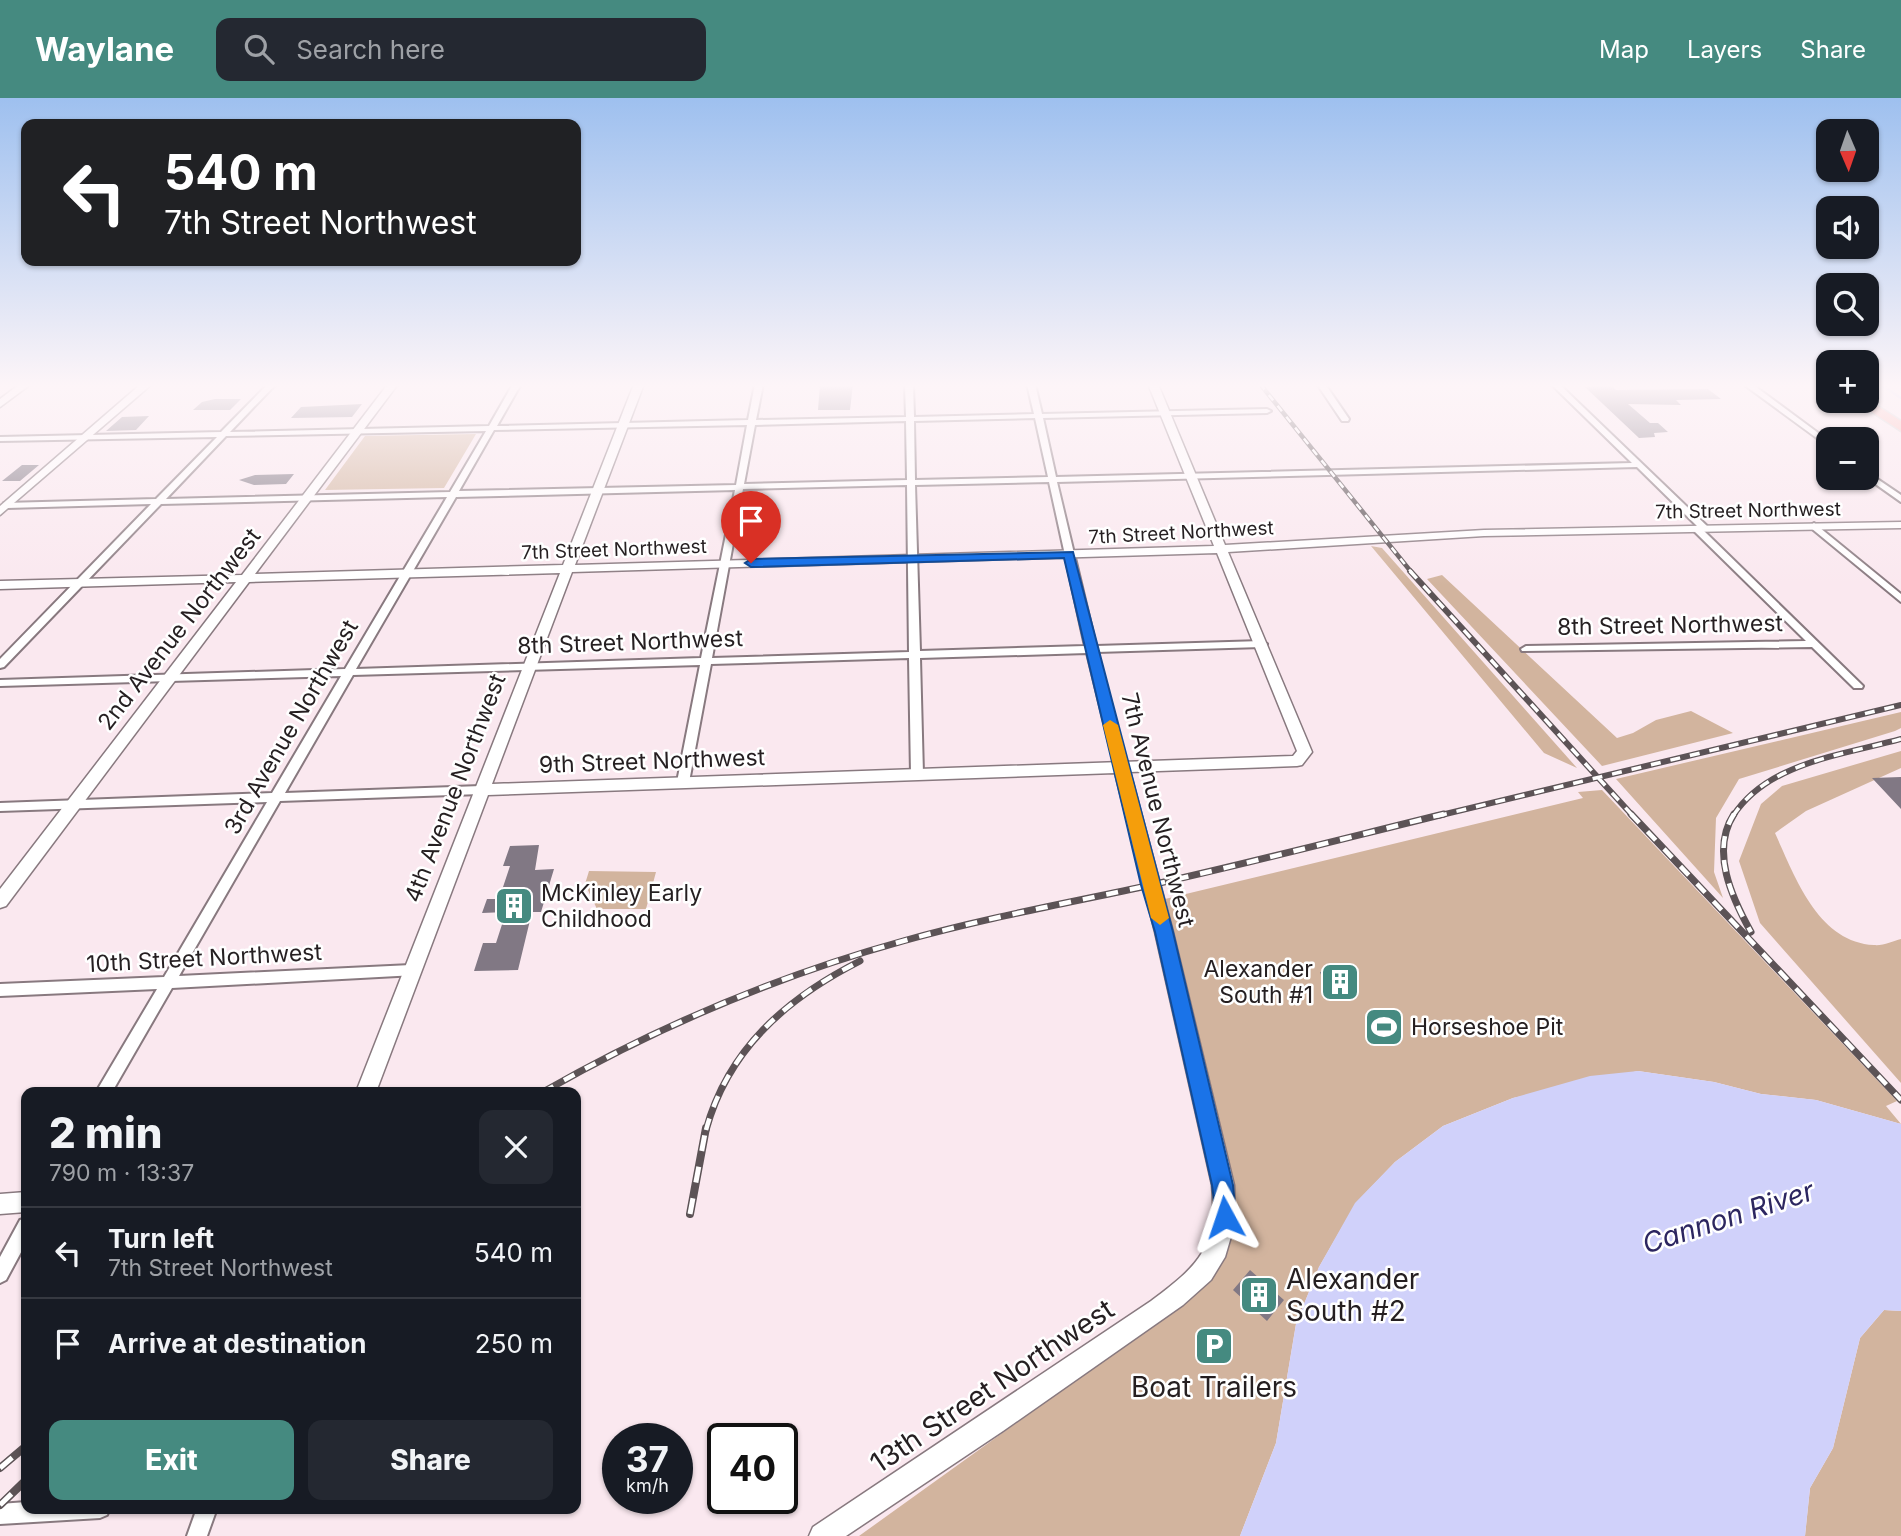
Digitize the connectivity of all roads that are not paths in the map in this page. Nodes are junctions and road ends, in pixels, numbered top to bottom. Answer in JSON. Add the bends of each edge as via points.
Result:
{"nodes":[{"id":1,"x":71,"y":451,"type":"edge"},
{"id":2,"x":206,"y":451,"type":"edge"},
{"id":3,"x":343,"y":451,"type":"edge"},
{"id":4,"x":478,"y":451,"type":"edge"},
{"id":5,"x":613,"y":451,"type":"edge"},
{"id":6,"x":747,"y":451,"type":"edge"},
{"id":7,"x":911,"y":451,"type":"edge"},
{"id":8,"x":1046,"y":451,"type":"edge"},
{"id":9,"x":1182,"y":451,"type":"edge"},
{"id":10,"x":1623,"y":451,"type":"edge"},
{"id":11,"x":1637,"y":465,"type":"junction"},
{"id":12,"x":1192,"y":476,"type":"junction"},
{"id":13,"x":1052,"y":479,"type":"junction"},
{"id":14,"x":912,"y":482,"type":"junction"},
{"id":15,"x":1879,"y":483,"type":"edge"},
{"id":16,"x":740,"y":486,"type":"junction"},
{"id":17,"x":598,"y":490,"type":"junction"},
{"id":18,"x":453,"y":494,"type":"junction"},
{"id":19,"x":309,"y":496,"type":"junction"},
{"id":20,"x":1901,"y":499,"type":"edge"},
{"id":21,"x":158,"y":501,"type":"junction"},
{"id":22,"x":4,"y":508,"type":"edge"},
{"id":23,"x":1901,"y":524,"type":"edge"},
{"id":24,"x":1814,"y":526,"type":"junction"},
{"id":25,"x":1700,"y":529,"type":"junction"},
{"id":26,"x":1223,"y":550,"type":"junction"},
{"id":27,"x":1069,"y":555,"type":"junction"},
{"id":28,"x":914,"y":558,"type":"junction"},
{"id":29,"x":724,"y":564,"type":"junction"},
{"id":30,"x":566,"y":569,"type":"junction"},
{"id":31,"x":404,"y":573,"type":"junction"},
{"id":32,"x":244,"y":579,"type":"junction"},
{"id":33,"x":80,"y":582,"type":"junction"},
{"id":34,"x":0,"y":584,"type":"edge"},
{"id":35,"x":1901,"y":599,"type":"edge"},
{"id":36,"x":1262,"y":644,"type":"junction"},
{"id":37,"x":1815,"y":644,"type":"junction"},
{"id":38,"x":1091,"y":648,"type":"junction"},
{"id":39,"x":1526,"y":649,"type":"dead end"},
{"id":40,"x":916,"y":654,"type":"junction"},
{"id":41,"x":707,"y":660,"type":"junction"},
{"id":42,"x":0,"y":665,"type":"edge"},
{"id":43,"x":529,"y":666,"type":"junction"},
{"id":44,"x":349,"y":673,"type":"junction"},
{"id":45,"x":167,"y":679,"type":"junction"},
{"id":46,"x":0,"y":683,"type":"edge"},
{"id":47,"x":1858,"y":686,"type":"dead end"},
{"id":48,"x":1121,"y":767,"type":"junction"},
{"id":49,"x":917,"y":774,"type":"junction"},
{"id":50,"x":683,"y":782,"type":"junction"},
{"id":51,"x":481,"y":790,"type":"junction"},
{"id":52,"x":278,"y":797,"type":"junction"},
{"id":53,"x":72,"y":805,"type":"junction"},
{"id":54,"x":0,"y":807,"type":"edge"},
{"id":55,"x":0,"y":901,"type":"edge"},
{"id":56,"x":411,"y":971,"type":"junction"},
{"id":57,"x":169,"y":982,"type":"junction"},
{"id":58,"x":0,"y":990,"type":"edge"},
{"id":59,"x":107,"y":1087,"type":"edge"},
{"id":60,"x":368,"y":1087,"type":"edge"},
{"id":61,"x":21,"y":1202,"type":"edge"},
{"id":62,"x":0,"y":1204,"type":"edge"},
{"id":63,"x":21,"y":1235,"type":"edge"},
{"id":64,"x":0,"y":1274,"type":"edge"},
{"id":65,"x":1191,"y":1281,"type":"joint"},
{"id":66,"x":21,"y":1513,"type":"edge"},
{"id":67,"x":0,"y":1514,"type":"edge"},
{"id":68,"x":205,"y":1514,"type":"edge"},
{"id":69,"x":197,"y":1536,"type":"edge"},
{"id":70,"x":822,"y":1536,"type":"edge"}],
"edges":[{"from":1,"to":22,"type":"street"},
{"from":2,"to":21,"type":"street"},
{"from":3,"to":19,"type":"street","name":"2nd Avenue Northwest"},
{"from":4,"to":18,"type":"street","name":"3rd Avenue Northwest"},
{"from":5,"to":17,"type":"street","name":"4th Avenue Northwest"},
{"from":6,"to":16,"type":"street"},
{"from":7,"to":14,"type":"street"},
{"from":8,"to":13,"type":"street","name":"7th Avenue Northwest"},
{"from":9,"to":12,"type":"street"},
{"from":10,"to":11,"type":"street"},
{"from":11,"to":12,"type":"street"},
{"from":11,"to":25,"type":"street"},
{"from":12,"to":13,"type":"street"},
{"from":12,"to":26,"type":"street"},
{"from":13,"to":14,"type":"street"},
{"from":13,"to":27,"type":"street","name":"7th Avenue Northwest"},
{"from":14,"to":16,"type":"street"},
{"from":14,"to":28,"type":"street"},
{"from":15,"to":20,"type":"street"},
{"from":16,"to":17,"type":"street"},
{"from":16,"to":29,"type":"street"},
{"from":17,"to":18,"type":"street"},
{"from":17,"to":30,"type":"street","name":"4th Avenue Northwest"},
{"from":18,"to":19,"type":"street"},
{"from":18,"to":31,"type":"street","name":"3rd Avenue Northwest"},
{"from":19,"to":21,"type":"street"},
{"from":19,"to":32,"type":"street","name":"2nd Avenue Northwest"},
{"from":21,"to":22,"type":"street"},
{"from":21,"to":33,"type":"street"},
{"from":23,"to":24,"type":"street","name":"7th Street Northwest"},
{"from":24,"to":25,"type":"street","name":"7th Street Northwest"},
{"from":24,"to":35,"type":"street"},
{"from":25,"to":26,"type":"street","name":"7th Street Northwest","via":[[1440,534]]},
{"from":25,"to":37,"type":"street"},
{"from":26,"to":27,"type":"street","name":"7th Street Northwest"},
{"from":26,"to":36,"type":"street"},
{"from":27,"to":28,"type":"street","name":"7th Street Northwest"},
{"from":27,"to":38,"type":"street","name":"7th Avenue Northwest"},
{"from":28,"to":29,"type":"street","name":"7th Street Northwest"},
{"from":28,"to":40,"type":"street"},
{"from":29,"to":30,"type":"street","name":"7th Street Northwest"},
{"from":29,"to":41,"type":"street"},
{"from":30,"to":31,"type":"street","name":"7th Street Northwest"},
{"from":30,"to":43,"type":"street","name":"4th Avenue Northwest"},
{"from":31,"to":32,"type":"street","name":"7th Street Northwest"},
{"from":31,"to":44,"type":"street","name":"3rd Avenue Northwest"},
{"from":32,"to":33,"type":"street","name":"7th Street Northwest"},
{"from":32,"to":45,"type":"street","name":"2nd Avenue Northwest"},
{"from":33,"to":34,"type":"street","name":"7th Street Northwest"},
{"from":33,"to":42,"type":"street"},
{"from":36,"to":38,"type":"street","name":"8th Street Northwest"},
{"from":36,"to":48,"type":"street","name":"9th Street Northwest","via":[[1304,757],[1288,762]]},
{"from":37,"to":39,"type":"street","name":"8th Street Northwest"},
{"from":37,"to":47,"type":"street"},
{"from":38,"to":40,"type":"street","name":"8th Street Northwest"},
{"from":38,"to":48,"type":"street","name":"7th Avenue Northwest"},
{"from":40,"to":41,"type":"street","name":"8th Street Northwest"},
{"from":40,"to":49,"type":"street"},
{"from":41,"to":43,"type":"street","name":"8th Street Northwest"},
{"from":41,"to":50,"type":"street"},
{"from":43,"to":44,"type":"street","name":"8th Street Northwest"},
{"from":43,"to":51,"type":"street","name":"4th Avenue Northwest"},
{"from":44,"to":45,"type":"street","name":"8th Street Northwest"},
{"from":44,"to":52,"type":"street","name":"3rd Avenue Northwest"},
{"from":45,"to":46,"type":"street","name":"8th Street Northwest"},
{"from":45,"to":53,"type":"street","name":"2nd Avenue Northwest"},
{"from":48,"to":49,"type":"street","name":"9th Street Northwest"},
{"from":48,"to":65,"type":"street","name":"7th Avenue Northwest","via":[[1226,1205],[1219,1244]]},
{"from":49,"to":50,"type":"street","name":"9th Street Northwest"},
{"from":50,"to":51,"type":"street","name":"9th Street Northwest"},
{"from":51,"to":52,"type":"street","name":"9th Street Northwest"},
{"from":51,"to":56,"type":"street","name":"4th Avenue Northwest"},
{"from":52,"to":53,"type":"street","name":"9th Street Northwest"},
{"from":52,"to":57,"type":"street","name":"3rd Avenue Northwest"},
{"from":53,"to":54,"type":"street","name":"9th Street Northwest"},
{"from":53,"to":55,"type":"street","name":"2nd Avenue Northwest"},
{"from":56,"to":57,"type":"street","name":"10th Street Northwest"},
{"from":56,"to":60,"type":"street","name":"4th Avenue Northwest"},
{"from":57,"to":58,"type":"street","name":"10th Street Northwest"},
{"from":57,"to":59,"type":"street","name":"3rd Avenue Northwest"},
{"from":61,"to":62,"type":"street"},
{"from":63,"to":64,"type":"street"},
{"from":65,"to":70,"type":"street","name":"13th Street Northwest","via":[[980,1433]]},
{"from":66,"to":67,"type":"street"},
{"from":68,"to":69,"type":"street"}]}
